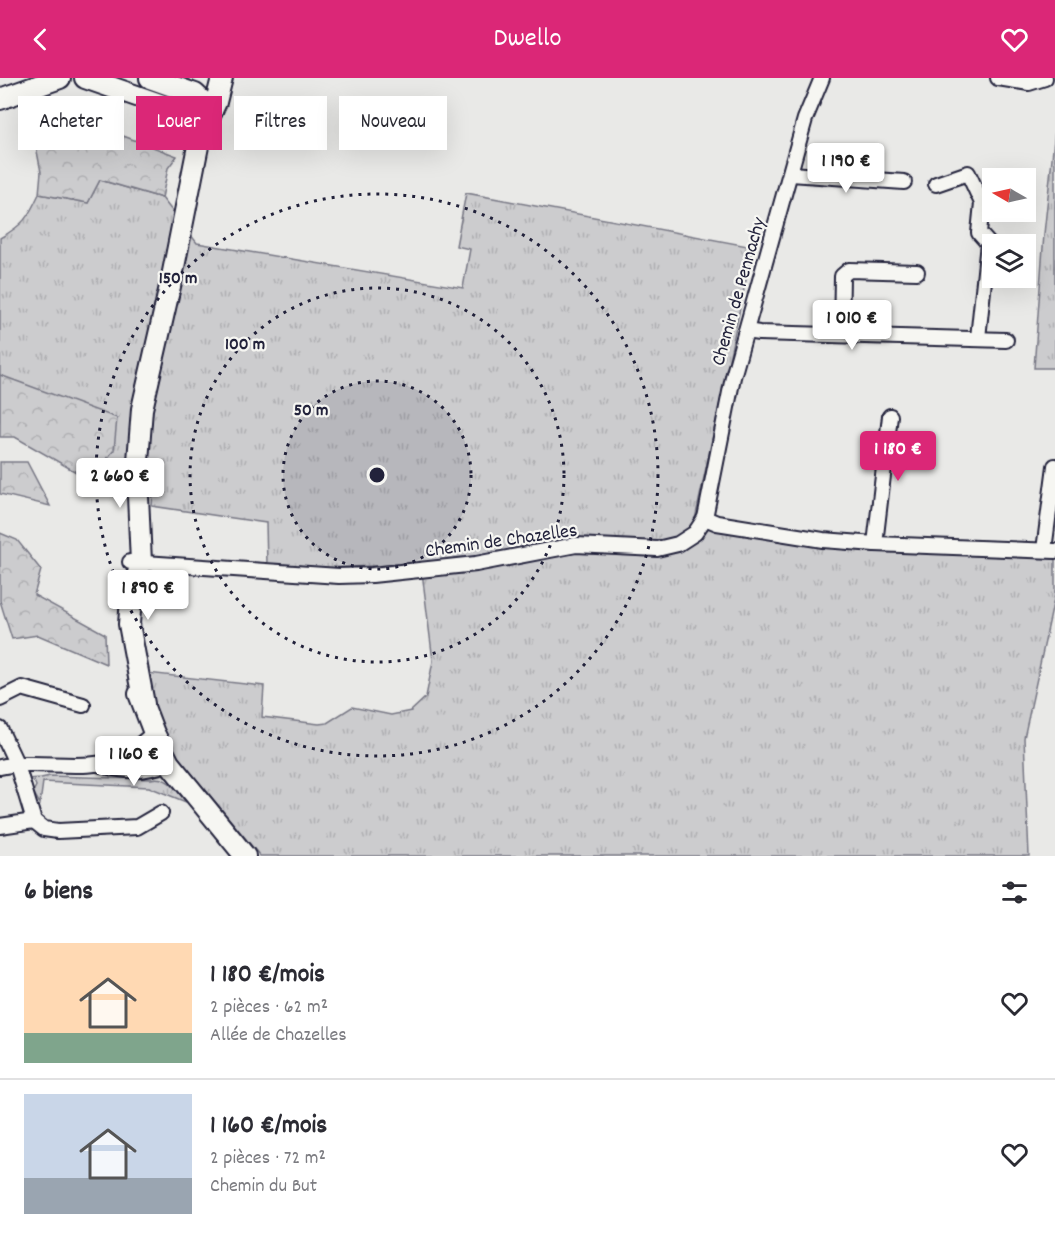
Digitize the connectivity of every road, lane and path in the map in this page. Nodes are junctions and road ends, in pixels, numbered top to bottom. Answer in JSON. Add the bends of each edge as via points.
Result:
{"nodes":[{"id":1,"x":60,"y":78,"type":"edge"},
{"id":2,"x":85,"y":78,"type":"edge"},
{"id":3,"x":150,"y":78,"type":"edge"},
{"id":4,"x":222,"y":78,"type":"edge"},
{"id":5,"x":822,"y":78,"type":"edge"},
{"id":6,"x":998,"y":78,"type":"edge"},
{"id":7,"x":1045,"y":78,"type":"edge"},
{"id":8,"x":197,"y":86,"type":"edge"},
{"id":9,"x":136,"y":96,"type":"edge"},
{"id":10,"x":217,"y":96,"type":"edge"},
{"id":11,"x":0,"y":99,"type":"edge"},
{"id":12,"x":197,"y":150,"type":"edge"},
{"id":13,"x":791,"y":174,"type":"junction"},
{"id":14,"x":904,"y":182,"type":"dead end"},
{"id":15,"x":936,"y":184,"type":"dead end"},
{"id":16,"x":917,"y":272,"type":"dead end"},
{"id":17,"x":746,"y":330,"type":"junction"},
{"id":18,"x":841,"y":335,"type":"junction"},
{"id":19,"x":978,"y":338,"type":"junction"},
{"id":20,"x":1006,"y":340,"type":"dead end"},
{"id":21,"x":890,"y":416,"type":"dead end"},
{"id":22,"x":1055,"y":466,"type":"edge"},
{"id":23,"x":705,"y":518,"type":"junction"},
{"id":24,"x":875,"y":544,"type":"junction"},
{"id":25,"x":1049,"y":550,"type":"edge"},
{"id":26,"x":136,"y":562,"type":"junction"},
{"id":27,"x":0,"y":699,"type":"edge"},
{"id":28,"x":83,"y":705,"type":"dead end"},
{"id":29,"x":0,"y":729,"type":"edge"},
{"id":30,"x":153,"y":733,"type":"junction"},
{"id":31,"x":169,"y":763,"type":"junction"},
{"id":32,"x":96,"y":764,"type":"junction"},
{"id":33,"x":17,"y":765,"type":"junction"},
{"id":34,"x":0,"y":767,"type":"edge"},
{"id":35,"x":161,"y":813,"type":"dead end"},
{"id":36,"x":33,"y":821,"type":"junction"},
{"id":37,"x":0,"y":826,"type":"edge"},
{"id":38,"x":245,"y":856,"type":"edge"}],
"edges":[{"from":1,"to":11,"type":"street"},
{"from":2,"to":9,"type":"street"},
{"from":3,"to":8,"type":"street"},
{"from":4,"to":10,"type":"street"},
{"from":5,"to":13,"type":"street","name":"Chemin de Pennachy","via":[[805,119]]},
{"from":6,"to":7,"type":"street","via":[[1029,82]]},
{"from":12,"to":26,"type":"street","via":[[142,409],[137,474],[140,542]]},
{"from":13,"to":14,"type":"street"},
{"from":13,"to":17,"type":"street","name":"Chemin de Pennachy"},
{"from":15,"to":19,"type":"street","via":[[968,173],[982,203],[979,233],[988,243]]},
{"from":16,"to":18,"type":"street","via":[[849,270],[842,276]]},
{"from":17,"to":18,"type":"street"},
{"from":17,"to":23,"type":"street","name":"Chemin de Pennachy"},
{"from":18,"to":19,"type":"street"},
{"from":19,"to":20,"type":"street"},
{"from":21,"to":24,"type":"street"},
{"from":22,"to":25,"type":"street"},
{"from":23,"to":24,"type":"street","via":[[823,540]]},
{"from":23,"to":26,"type":"street","name":"Chemin de Chazelles","via":[[695,533],[678,544],[657,549],[576,546],[476,564],[372,575],[327,576]]},
{"from":24,"to":25,"type":"street"},
{"from":26,"to":30,"type":"street","via":[[120,597],[121,646],[125,667]]},
{"from":27,"to":28,"type":"street","via":[[22,688]]},
{"from":29,"to":33,"type":"street"},
{"from":30,"to":31,"type":"street"},
{"from":30,"to":32,"type":"street","via":[[124,756]]},
{"from":31,"to":32,"type":"street","via":[[143,771]]},
{"from":31,"to":38,"type":"street"},
{"from":32,"to":33,"type":"street"},
{"from":33,"to":34,"type":"street"},
{"from":33,"to":36,"type":"street"},
{"from":35,"to":36,"type":"street","via":[[136,827],[58,831],[44,830]]},
{"from":36,"to":37,"type":"street"}]}
